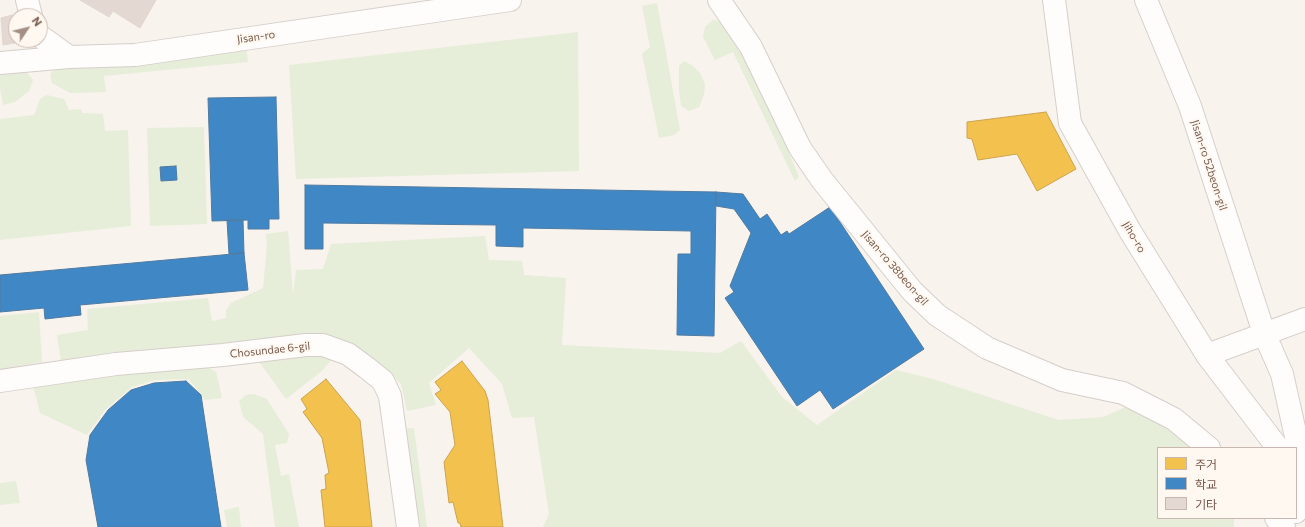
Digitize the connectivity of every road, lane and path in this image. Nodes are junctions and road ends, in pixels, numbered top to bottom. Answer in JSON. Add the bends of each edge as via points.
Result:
{"nodes":[{"id":1,"x":510,"y":0,"type":"edge"},
{"id":2,"x":719,"y":0,"type":"edge"},
{"id":3,"x":1054,"y":0,"type":"edge"},
{"id":4,"x":1146,"y":0,"type":"edge"},
{"id":5,"x":48,"y":42,"type":"edge"},
{"id":6,"x":69,"y":57,"type":"junction"},
{"id":7,"x":0,"y":63,"type":"edge"},
{"id":8,"x":1305,"y":319,"type":"edge"},
{"id":9,"x":1264,"y":333,"type":"junction"},
{"id":10,"x":1207,"y":355,"type":"junction"},
{"id":11,"x":0,"y":380,"type":"edge"},
{"id":12,"x":1208,"y":447,"type":"edge"},
{"id":13,"x":1277,"y":447,"type":"edge"},
{"id":14,"x":1297,"y":473,"type":"edge"},
{"id":15,"x":1305,"y":477,"type":"edge"},
{"id":16,"x":1305,"y":483,"type":"edge"},
{"id":17,"x":1305,"y":490,"type":"edge"},
{"id":18,"x":1297,"y":510,"type":"edge"},
{"id":19,"x":1277,"y":519,"type":"edge"},
{"id":20,"x":408,"y":527,"type":"edge"},
{"id":21,"x":1284,"y":527,"type":"edge"}],
"edges":[{"from":1,"to":6,"type":"street","name":"Jisan-ro","via":[[135,55]]},
{"from":2,"to":12,"type":"street","name":"Jisan-ro 38beon-gil","via":[[751,47],[800,148],[822,180],[912,292],[937,315],[987,348],[1062,380],[1123,393],[1174,419]]},
{"from":3,"to":10,"type":"street","name":"Jiho-ro","via":[[1070,123],[1130,231]]},
{"from":4,"to":9,"type":"street","name":"Jisan-ro 52beon-gil","via":[[1190,106]]},
{"from":5,"to":6,"type":"street"},
{"from":6,"to":7,"type":"street","name":"Jisan-ro"},
{"from":8,"to":9,"type":"street"},
{"from":9,"to":10,"type":"street"},
{"from":9,"to":15,"type":"street","name":"Jisan-ro 52beon-gil","via":[[1282,374]]},
{"from":10,"to":13,"type":"street","name":"Jiho-ro"},
{"from":11,"to":20,"type":"street","name":"Chosundae 6-gil","via":[[116,364],[306,345],[323,346],[348,354],[383,381],[390,396]]},
{"from":14,"to":16,"type":"street"},
{"from":17,"to":18,"type":"street"},
{"from":19,"to":21,"type":"street"}]}
